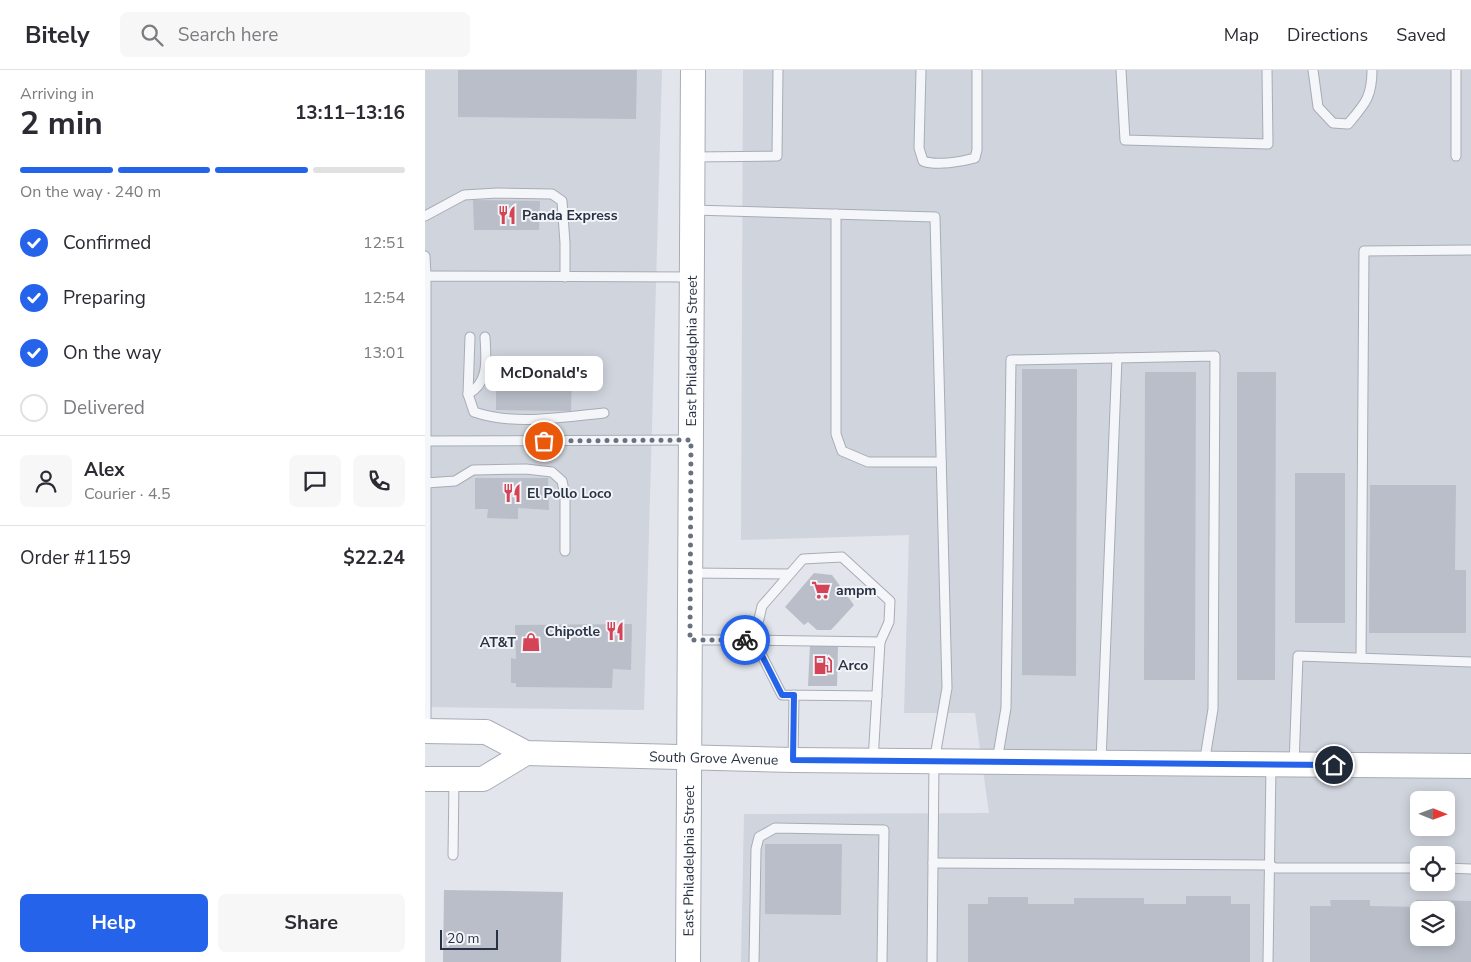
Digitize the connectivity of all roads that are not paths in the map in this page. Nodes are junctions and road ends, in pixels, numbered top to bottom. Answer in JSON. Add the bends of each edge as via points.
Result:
{"nodes":[{"id":1,"x":693,"y":70,"type":"edge"},
{"id":2,"x":778,"y":70,"type":"edge"},
{"id":3,"x":921,"y":70,"type":"edge"},
{"id":4,"x":977,"y":70,"type":"edge"},
{"id":5,"x":1121,"y":70,"type":"edge"},
{"id":6,"x":1267,"y":70,"type":"edge"},
{"id":7,"x":1313,"y":70,"type":"edge"},
{"id":8,"x":1372,"y":70,"type":"edge"},
{"id":9,"x":1456,"y":70,"type":"edge"},
{"id":10,"x":1456,"y":156,"type":"dead end"},
{"id":11,"x":693,"y":157,"type":"junction"},
{"id":12,"x":692,"y":210,"type":"junction"},
{"id":13,"x":835,"y":214,"type":"junction"},
{"id":14,"x":425,"y":216,"type":"edge"},
{"id":15,"x":1471,"y":250,"type":"edge"},
{"id":16,"x":425,"y":256,"type":"edge"},
{"id":17,"x":426,"y":276,"type":"edge"},
{"id":18,"x":565,"y":277,"type":"junction"},
{"id":19,"x":692,"y":277,"type":"junction"},
{"id":20,"x":470,"y":336,"type":"dead end"},
{"id":21,"x":485,"y":336,"type":"dead end"},
{"id":22,"x":1117,"y":358,"type":"junction"},
{"id":23,"x":468,"y":394,"type":"junction"},
{"id":24,"x":604,"y":413,"type":"dead end"},
{"id":25,"x":691,"y":440,"type":"junction"},
{"id":26,"x":426,"y":441,"type":"edge"},
{"id":27,"x":941,"y":462,"type":"junction"},
{"id":28,"x":426,"y":483,"type":"edge"},
{"id":29,"x":565,"y":551,"type":"dead end"},
{"id":30,"x":691,"y":573,"type":"junction"},
{"id":31,"x":788,"y":574,"type":"junction"},
{"id":32,"x":425,"y":606,"type":"edge"},
{"id":33,"x":690,"y":640,"type":"junction"},
{"id":34,"x":754,"y":640,"type":"junction"},
{"id":35,"x":880,"y":642,"type":"junction"},
{"id":36,"x":1361,"y":658,"type":"junction"},
{"id":37,"x":1471,"y":662,"type":"edge"},
{"id":38,"x":794,"y":695,"type":"junction"},
{"id":39,"x":877,"y":696,"type":"junction"},
{"id":40,"x":426,"y":731,"type":"edge"},
{"id":41,"x":526,"y":753,"type":"junction"},
{"id":42,"x":690,"y":757,"type":"junction"},
{"id":43,"x":793,"y":760,"type":"junction"},
{"id":44,"x":873,"y":761,"type":"junction"},
{"id":45,"x":934,"y":762,"type":"junction"},
{"id":46,"x":996,"y":762,"type":"junction"},
{"id":47,"x":1101,"y":763,"type":"junction"},
{"id":48,"x":1204,"y":764,"type":"junction"},
{"id":49,"x":1271,"y":765,"type":"junction"},
{"id":50,"x":1295,"y":765,"type":"junction"},
{"id":51,"x":1471,"y":766,"type":"edge"},
{"id":52,"x":425,"y":779,"type":"edge"},
{"id":53,"x":455,"y":779,"type":"junction"},
{"id":54,"x":453,"y":855,"type":"dead end"},
{"id":55,"x":933,"y":863,"type":"junction"},
{"id":56,"x":1270,"y":865,"type":"junction"},
{"id":57,"x":1410,"y":868,"type":"edge"},
{"id":58,"x":1455,"y":868,"type":"edge"},
{"id":59,"x":1471,"y":869,"type":"edge"},
{"id":60,"x":688,"y":962,"type":"edge"},
{"id":61,"x":754,"y":962,"type":"edge"},
{"id":62,"x":882,"y":962,"type":"edge"},
{"id":63,"x":932,"y":962,"type":"edge"},
{"id":64,"x":1268,"y":962,"type":"edge"}],
"edges":[{"from":1,"to":11,"type":"main road","name":"East Philadelphia Street"},
{"from":2,"to":11,"type":"lane","via":[[777,156]]},
{"from":3,"to":4,"type":"lane","via":[[919,148],[923,161],[928,163],[975,158]]},
{"from":5,"to":6,"type":"lane","via":[[1125,140],[1268,144]]},
{"from":7,"to":8,"type":"lane","via":[[1319,107],[1333,123],[1348,124],[1365,104],[1372,86]]},
{"from":9,"to":10,"type":"lane"},
{"from":11,"to":12,"type":"main road","name":"East Philadelphia Street"},
{"from":12,"to":13,"type":"lane"},
{"from":12,"to":19,"type":"main road","name":"East Philadelphia Street"},
{"from":13,"to":27,"type":"lane","via":[[836,434],[842,451],[867,462]]},
{"from":13,"to":27,"type":"lane","via":[[935,216]]},
{"from":14,"to":18,"type":"lane","via":[[464,196],[552,194],[562,201]]},
{"from":15,"to":36,"type":"lane","via":[[1363,251]]},
{"from":16,"to":17,"type":"lane"},
{"from":17,"to":18,"type":"lane"},
{"from":17,"to":26,"type":"lane"},
{"from":18,"to":19,"type":"lane"},
{"from":19,"to":25,"type":"main road","name":"East Philadelphia Street"},
{"from":20,"to":23,"type":"lane"},
{"from":21,"to":23,"type":"lane","via":[[486,369],[482,382]]},
{"from":22,"to":46,"type":"lane","via":[[1011,360],[1006,708]]},
{"from":22,"to":47,"type":"lane"},
{"from":22,"to":48,"type":"lane","via":[[1215,356],[1213,709]]},
{"from":23,"to":24,"type":"lane","via":[[474,412],[489,417],[524,420]]},
{"from":25,"to":26,"type":"lane"},
{"from":25,"to":30,"type":"main road","name":"East Philadelphia Street"},
{"from":26,"to":28,"type":"lane"},
{"from":27,"to":45,"type":"lane","via":[[947,688]]},
{"from":28,"to":29,"type":"lane","via":[[455,481],[473,470],[552,472],[562,481],[565,495]]},
{"from":28,"to":32,"type":"lane"},
{"from":30,"to":31,"type":"lane"},
{"from":30,"to":33,"type":"main road","name":"East Philadelphia Street"},
{"from":31,"to":34,"type":"lane","via":[[761,606]]},
{"from":31,"to":35,"type":"lane","via":[[803,558],[842,557],[891,601],[889,622]]},
{"from":32,"to":40,"type":"lane"},
{"from":33,"to":34,"type":"lane"},
{"from":33,"to":42,"type":"main road","name":"East Philadelphia Street"},
{"from":34,"to":35,"type":"lane"},
{"from":34,"to":38,"type":"lane","via":[[782,695]]},
{"from":35,"to":39,"type":"lane"},
{"from":36,"to":37,"type":"lane"},
{"from":36,"to":50,"type":"lane","via":[[1298,656]]},
{"from":38,"to":39,"type":"lane"},
{"from":38,"to":43,"type":"lane"},
{"from":39,"to":44,"type":"lane"},
{"from":40,"to":41,"type":"main road","name":"South Grove Avenue","via":[[485,732]]},
{"from":41,"to":42,"type":"main road","name":"South Grove Avenue"},
{"from":41,"to":53,"type":"main road","via":[[483,779]]},
{"from":42,"to":43,"type":"main road","name":"South Grove Avenue"},
{"from":42,"to":60,"type":"main road","name":"East Philadelphia Street"},
{"from":43,"to":44,"type":"main road","name":"South Grove Avenue"},
{"from":44,"to":45,"type":"main road","name":"South Grove Avenue"},
{"from":45,"to":46,"type":"main road","name":"South Grove Avenue"},
{"from":45,"to":55,"type":"lane"},
{"from":46,"to":47,"type":"main road","name":"South Grove Avenue"},
{"from":47,"to":48,"type":"main road","name":"South Grove Avenue"},
{"from":48,"to":49,"type":"main road","name":"South Grove Avenue"},
{"from":49,"to":50,"type":"main road","name":"South Grove Avenue"},
{"from":49,"to":56,"type":"lane"},
{"from":50,"to":51,"type":"main road","name":"South Grove Avenue"},
{"from":52,"to":53,"type":"main road"},
{"from":53,"to":54,"type":"lane"},
{"from":55,"to":56,"type":"lane"},
{"from":55,"to":63,"type":"lane"},
{"from":56,"to":57,"type":"lane","via":[[1275,868]]},
{"from":56,"to":64,"type":"lane"},
{"from":58,"to":59,"type":"lane"},
{"from":61,"to":62,"type":"lane","via":[[756,849],[759,837],[775,828],[884,830]]}]}
